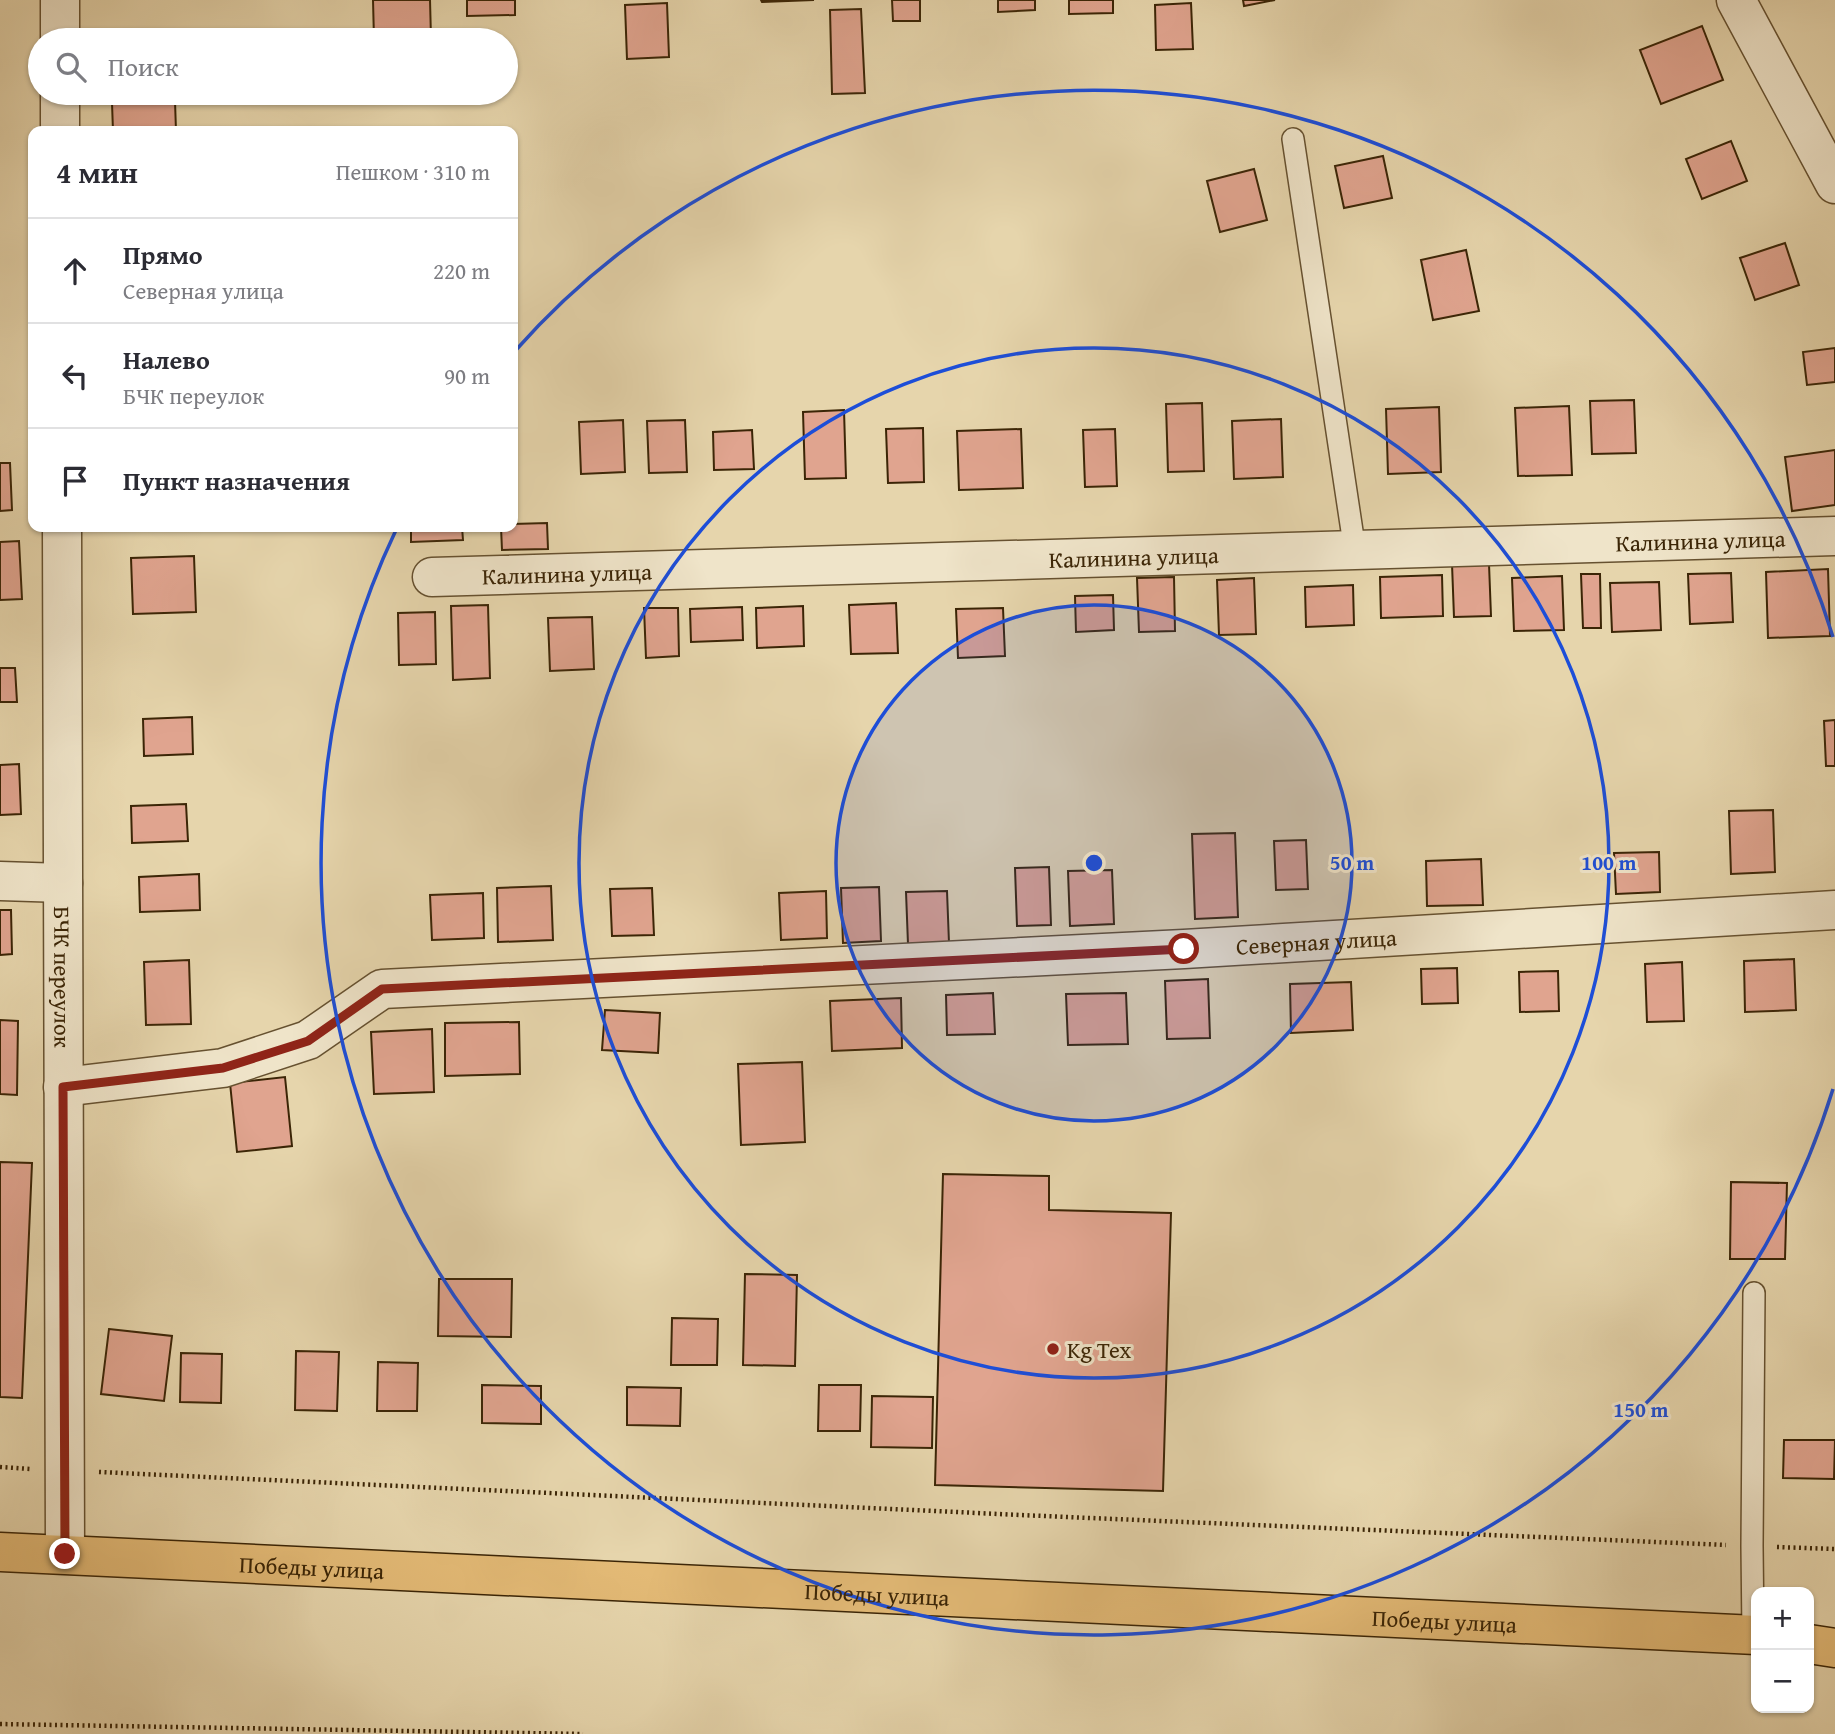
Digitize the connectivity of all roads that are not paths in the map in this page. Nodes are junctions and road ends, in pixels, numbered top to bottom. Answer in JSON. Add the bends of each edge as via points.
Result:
{"nodes":[{"id":1,"x":60,"y":0,"type":"edge"},
{"id":2,"x":1736,"y":0,"type":"edge"},
{"id":3,"x":60,"y":28,"type":"edge"},
{"id":4,"x":60,"y":105,"type":"edge"},
{"id":5,"x":60,"y":126,"type":"edge"},
{"id":6,"x":1293,"y":139,"type":"dead end"},
{"id":7,"x":1835,"y":184,"type":"edge"},
{"id":8,"x":61,"y":532,"type":"edge"},
{"id":9,"x":1835,"y":536,"type":"edge"},
{"id":10,"x":1355,"y":551,"type":"junction"},
{"id":11,"x":432,"y":577,"type":"dead end"},
{"id":12,"x":0,"y":881,"type":"edge"},
{"id":13,"x":63,"y":883,"type":"junction"},
{"id":14,"x":1835,"y":910,"type":"edge"},
{"id":15,"x":63,"y":1087,"type":"junction"},
{"id":16,"x":1754,"y":1293,"type":"dead end"},
{"id":17,"x":0,"y":1552,"type":"edge"},
{"id":18,"x":65,"y":1554,"type":"junction"},
{"id":19,"x":1753,"y":1587,"type":"edge"},
{"id":20,"x":1751,"y":1635,"type":"edge"},
{"id":21,"x":1814,"y":1645,"type":"edge"},
{"id":22,"x":1835,"y":1648,"type":"edge"}],
"edges":[{"from":1,"to":3,"type":"street"},
{"from":2,"to":7,"type":"street"},
{"from":4,"to":5,"type":"street"},
{"from":6,"to":10,"type":"lane"},
{"from":8,"to":13,"type":"street","name":"БЧК переулок"},
{"from":9,"to":10,"type":"street","name":"Калинина улица"},
{"from":10,"to":11,"type":"street","name":"Калинина улица"},
{"from":12,"to":13,"type":"street"},
{"from":13,"to":15,"type":"street","name":"БЧК переулок"},
{"from":14,"to":15,"type":"street","name":"Северная улица","via":[[1184,949],[382,989],[308,1041],[223,1068]]},
{"from":15,"to":18,"type":"street","name":"БЧК переулок"},
{"from":16,"to":19,"type":"lane"},
{"from":17,"to":18,"type":"main road","name":"Победы улица"},
{"from":18,"to":20,"type":"main road","name":"Победы улица"},
{"from":21,"to":22,"type":"main road"}]}
